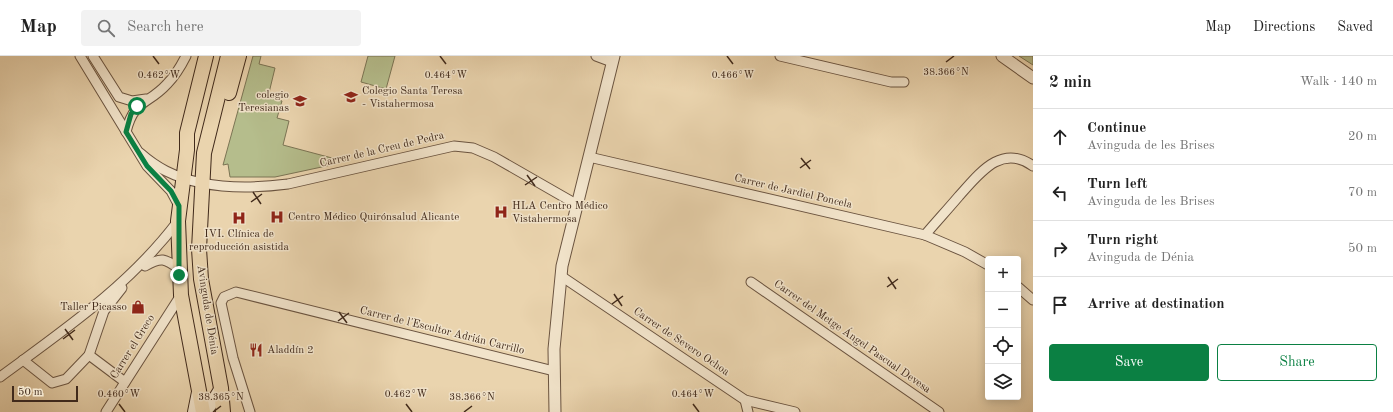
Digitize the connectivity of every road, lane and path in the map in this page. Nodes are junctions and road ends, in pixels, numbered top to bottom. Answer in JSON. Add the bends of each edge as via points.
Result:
{"nodes":[{"id":1,"x":80,"y":56,"type":"edge"},
{"id":2,"x":93,"y":56,"type":"edge"},
{"id":3,"x":186,"y":56,"type":"edge"},
{"id":4,"x":206,"y":56,"type":"edge"},
{"id":5,"x":215,"y":56,"type":"edge"},
{"id":6,"x":228,"y":56,"type":"edge"},
{"id":7,"x":238,"y":56,"type":"edge"},
{"id":8,"x":596,"y":56,"type":"edge"},
{"id":9,"x":780,"y":56,"type":"edge"},
{"id":10,"x":1002,"y":56,"type":"edge"},
{"id":11,"x":613,"y":59,"type":"edge"},
{"id":12,"x":1033,"y":78,"type":"edge"},
{"id":13,"x":904,"y":82,"type":"dead end"},
{"id":14,"x":149,"y":99,"type":"junction"},
{"id":15,"x":126,"y":132,"type":"junction"},
{"id":16,"x":187,"y":150,"type":"junction"},
{"id":17,"x":140,"y":153,"type":"junction"},
{"id":18,"x":589,"y":157,"type":"junction"},
{"id":19,"x":1033,"y":166,"type":"edge"},
{"id":20,"x":183,"y":177,"type":"junction"},
{"id":21,"x":202,"y":184,"type":"junction"},
{"id":22,"x":576,"y":204,"type":"junction"},
{"id":23,"x":179,"y":206,"type":"junction"},
{"id":24,"x":178,"y":221,"type":"junction"},
{"id":25,"x":925,"y":235,"type":"junction"},
{"id":26,"x":985,"y":262,"type":"edge"},
{"id":27,"x":179,"y":269,"type":"junction"},
{"id":28,"x":134,"y":272,"type":"junction"},
{"id":29,"x":561,"y":276,"type":"junction"},
{"id":30,"x":751,"y":282,"type":"dead end"},
{"id":31,"x":1021,"y":290,"type":"edge"},
{"id":32,"x":182,"y":295,"type":"junction"},
{"id":33,"x":1033,"y":300,"type":"edge"},
{"id":34,"x":167,"y":315,"type":"junction"},
{"id":35,"x":187,"y":322,"type":"junction"},
{"id":36,"x":89,"y":355,"type":"junction"},
{"id":37,"x":23,"y":360,"type":"junction"},
{"id":38,"x":554,"y":371,"type":"junction"},
{"id":39,"x":0,"y":377,"type":"edge"},
{"id":40,"x":125,"y":382,"type":"junction"},
{"id":41,"x":198,"y":385,"type":"junction"},
{"id":42,"x":221,"y":388,"type":"junction"},
{"id":43,"x":745,"y":400,"type":"junction"},
{"id":44,"x":106,"y":412,"type":"edge"},
{"id":45,"x":194,"y":412,"type":"edge"},
{"id":46,"x":203,"y":412,"type":"edge"},
{"id":47,"x":206,"y":412,"type":"edge"},
{"id":48,"x":223,"y":412,"type":"edge"},
{"id":49,"x":228,"y":412,"type":"edge"},
{"id":50,"x":250,"y":412,"type":"edge"},
{"id":51,"x":555,"y":412,"type":"edge"},
{"id":52,"x":748,"y":412,"type":"edge"},
{"id":53,"x":794,"y":412,"type":"edge"},
{"id":54,"x":939,"y":412,"type":"edge"}],
"edges":[{"from":1,"to":15,"type":"street"},
{"from":2,"to":14,"type":"street","via":[[119,97],[132,101]]},
{"from":3,"to":14,"type":"street","via":[[166,85]]},
{"from":4,"to":16,"type":"main road","name":"Avinguda de Dénia","via":[[187,133]]},
{"from":5,"to":16,"type":"main road","name":"Avinguda de Dénia","via":[[195,134]]},
{"from":6,"to":21,"type":"main road","name":"Avinguda de Dénia","via":[[204,153]]},
{"from":7,"to":21,"type":"main road","name":"Avinguda de Dénia"},
{"from":8,"to":11,"type":"street"},
{"from":9,"to":13,"type":"street","via":[[891,82]]},
{"from":10,"to":12,"type":"street"},
{"from":11,"to":18,"type":"street"},
{"from":14,"to":15,"type":"street","via":[[137,106],[131,114]]},
{"from":15,"to":17,"type":"street"},
{"from":16,"to":20,"type":"main road","name":"Avinguda de Dénia"},
{"from":17,"to":20,"type":"street","name":"Carrer de la Creu de Pedra","via":[[156,166]]},
{"from":17,"to":23,"type":"street","via":[[147,166],[171,191]]},
{"from":18,"to":22,"type":"street"},
{"from":18,"to":25,"type":"street","name":"Carrer de Jardiel Poncela"},
{"from":19,"to":25,"type":"street","via":[[1016,158],[1004,158],[993,162],[981,171]]},
{"from":20,"to":21,"type":"street","name":"Carrer de la Creu de Pedra"},
{"from":20,"to":23,"type":"main road","name":"Avinguda de Dénia"},
{"from":21,"to":22,"type":"street","name":"Carrer de la Creu de Pedra","via":[[288,184],[454,146],[472,148],[494,157]]},
{"from":21,"to":42,"type":"main road","name":"Avinguda de Dénia","via":[[199,226],[200,279]]},
{"from":22,"to":29,"type":"street"},
{"from":23,"to":24,"type":"main road","name":"Avinguda de Dénia"},
{"from":24,"to":27,"type":"main road","name":"Avinguda de Dénia"},
{"from":24,"to":28,"type":"street"},
{"from":25,"to":26,"type":"street","name":"Carrer de Jardiel Poncela"},
{"from":27,"to":28,"type":"street","via":[[170,261],[156,259]]},
{"from":27,"to":32,"type":"main road","name":"Avinguda de Dénia"},
{"from":28,"to":36,"type":"street","via":[[104,310]]},
{"from":28,"to":37,"type":"street","via":[[72,324]]},
{"from":29,"to":38,"type":"street","via":[[555,325]]},
{"from":29,"to":43,"type":"street","name":"Carrer de Severo Ochoa"},
{"from":30,"to":54,"type":"street","name":"Carrer del Metge Ángel Pascual Devesa"},
{"from":31,"to":33,"type":"street"},
{"from":32,"to":34,"type":"street","name":"Carrer el Greco"},
{"from":32,"to":35,"type":"main road","name":"Avinguda de Dénia"},
{"from":34,"to":35,"type":"street","name":"Carrer el Greco","via":[[176,316]]},
{"from":34,"to":40,"type":"street","name":"Carrer el Greco"},
{"from":35,"to":41,"type":"main road","name":"Avinguda de Dénia"},
{"from":36,"to":37,"type":"street","via":[[66,379],[52,383]]},
{"from":36,"to":40,"type":"street"},
{"from":37,"to":39,"type":"street"},
{"from":38,"to":50,"type":"street","name":"Carrer de l'Escultor Adrián Carrillo","via":[[236,292],[224,297],[221,303],[233,358]]},
{"from":38,"to":51,"type":"street"},
{"from":40,"to":44,"type":"street","name":"Carrer el Greco"},
{"from":41,"to":45,"type":"main road"},
{"from":41,"to":46,"type":"main road","name":"Avinguda de Dénia"},
{"from":42,"to":47,"type":"main road"},
{"from":42,"to":48,"type":"main road","name":"Avinguda de Dénia"},
{"from":42,"to":49,"type":"main road","name":"Avinguda de Dénia"},
{"from":43,"to":52,"type":"street"},
{"from":43,"to":53,"type":"street","name":"Carrer de Severo Ochoa"}]}
